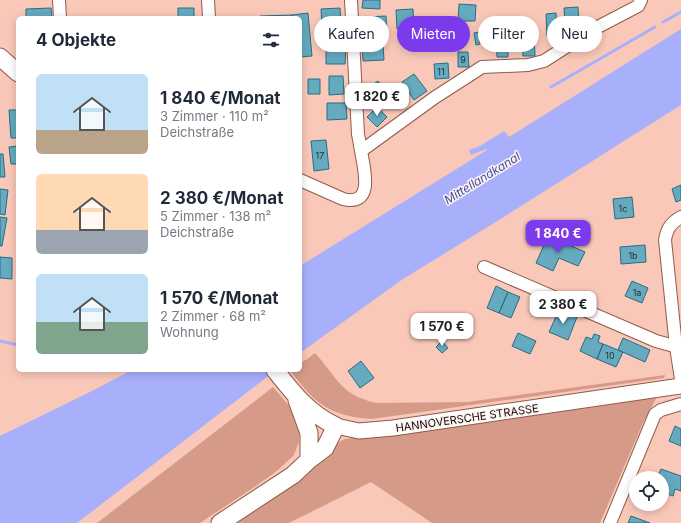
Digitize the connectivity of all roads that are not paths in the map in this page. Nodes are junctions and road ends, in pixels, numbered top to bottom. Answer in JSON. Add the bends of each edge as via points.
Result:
{"nodes":[{"id":1,"x":59,"y":0,"type":"edge"},
{"id":2,"x":208,"y":0,"type":"edge"},
{"id":3,"x":351,"y":0,"type":"edge"},
{"id":4,"x":641,"y":0,"type":"edge"},
{"id":5,"x":60,"y":16,"type":"edge"},
{"id":6,"x":209,"y":16,"type":"edge"},
{"id":7,"x":0,"y":57,"type":"edge"},
{"id":8,"x":16,"y":71,"type":"edge"},
{"id":9,"x":361,"y":151,"type":"junction"},
{"id":10,"x":302,"y":181,"type":"edge"},
{"id":11,"x":681,"y":217,"type":"edge"},
{"id":12,"x":484,"y":266,"type":"dead end"},
{"id":13,"x":675,"y":286,"type":"edge"},
{"id":14,"x":678,"y":347,"type":"edge"},
{"id":15,"x":278,"y":374,"type":"edge"},
{"id":16,"x":681,"y":379,"type":"edge"},
{"id":17,"x":681,"y":386,"type":"edge"},
{"id":18,"x":297,"y":397,"type":"junction"},
{"id":19,"x":681,"y":404,"type":"edge"},
{"id":20,"x":331,"y":424,"type":"junction"},
{"id":21,"x":309,"y":460,"type":"junction"},
{"id":22,"x":220,"y":523,"type":"edge"},
{"id":23,"x":610,"y":523,"type":"edge"}],
"edges":[{"from":1,"to":5,"type":"street"},
{"from":2,"to":6,"type":"street"},
{"from":3,"to":9,"type":"street"},
{"from":4,"to":9,"type":"street","via":[[638,6],[594,29],[544,61],[528,65],[482,67]]},
{"from":7,"to":8,"type":"main road"},
{"from":9,"to":10,"type":"street","via":[[366,188],[356,199],[343,199]]},
{"from":11,"to":13,"type":"street","via":[[671,223],[666,230],[665,240]]},
{"from":12,"to":14,"type":"street","via":[[656,341]]},
{"from":13,"to":14,"type":"street"},
{"from":14,"to":16,"type":"street"},
{"from":15,"to":18,"type":"main road","name":"HANNOVERSCHE STRASSE"},
{"from":17,"to":20,"type":"street","name":"HANNOVERSCHE STRASSE","via":[[393,428],[359,431]]},
{"from":18,"to":20,"type":"main road","name":"HANNOVERSCHE STRASSE","via":[[305,406]]},
{"from":18,"to":21,"type":"main road","via":[[309,433]]},
{"from":19,"to":23,"type":"street","via":[[655,414]]},
{"from":20,"to":21,"type":"main road","via":[[321,429]]},
{"from":21,"to":22,"type":"main road","via":[[294,475]]}]}
